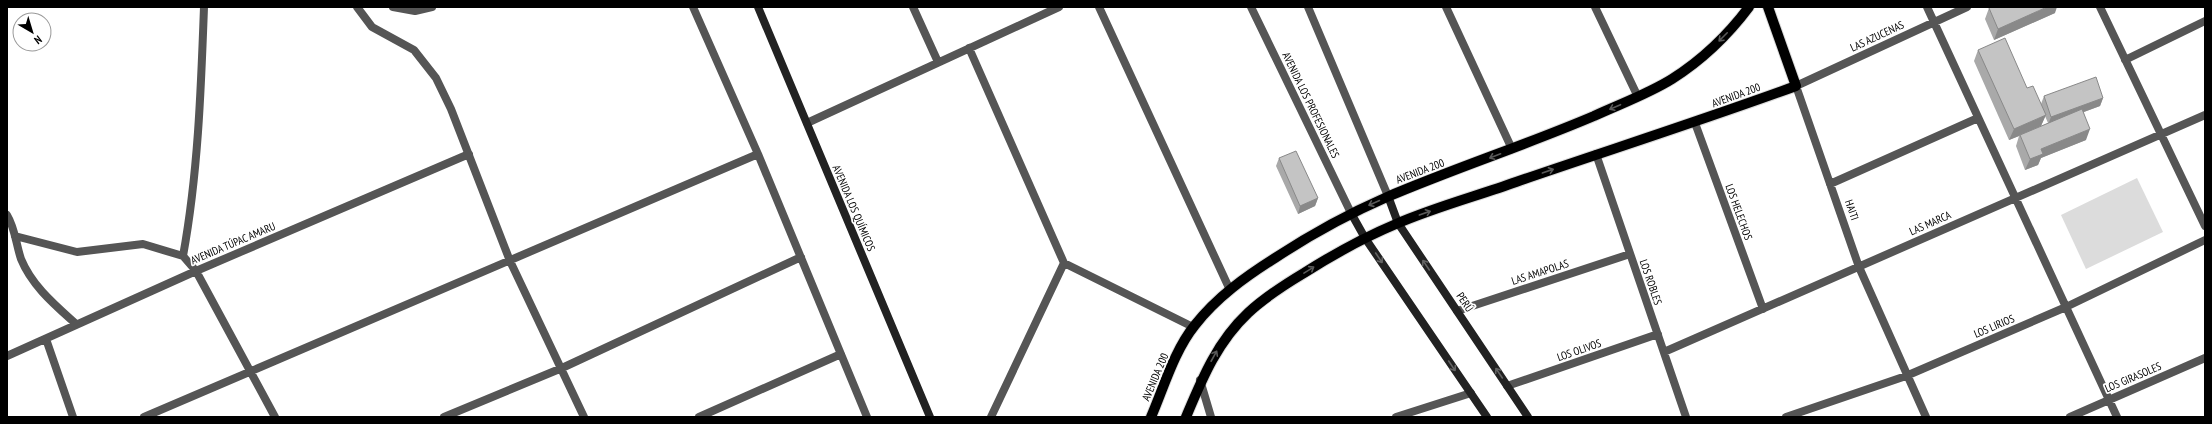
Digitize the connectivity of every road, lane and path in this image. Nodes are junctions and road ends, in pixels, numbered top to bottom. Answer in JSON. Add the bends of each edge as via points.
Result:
{"nodes":[{"id":1,"x":204,"y":7,"type":"edge"},
{"id":2,"x":357,"y":7,"type":"edge"},
{"id":3,"x":393,"y":7,"type":"edge"},
{"id":4,"x":432,"y":7,"type":"edge"},
{"id":5,"x":692,"y":7,"type":"edge"},
{"id":6,"x":758,"y":7,"type":"edge"},
{"id":7,"x":913,"y":7,"type":"edge"},
{"id":8,"x":1059,"y":7,"type":"edge"},
{"id":9,"x":1099,"y":7,"type":"edge"},
{"id":10,"x":1251,"y":7,"type":"edge"},
{"id":11,"x":1308,"y":7,"type":"edge"},
{"id":12,"x":1446,"y":7,"type":"edge"},
{"id":13,"x":1595,"y":7,"type":"edge"},
{"id":14,"x":1748,"y":7,"type":"edge"},
{"id":15,"x":1768,"y":7,"type":"edge"},
{"id":16,"x":1927,"y":7,"type":"edge"},
{"id":17,"x":1967,"y":7,"type":"edge"},
{"id":18,"x":2100,"y":7,"type":"edge"},
{"id":19,"x":424,"y":8,"type":"edge"},
{"id":20,"x":2205,"y":21,"type":"edge"},
{"id":21,"x":1934,"y":22,"type":"junction"},
{"id":22,"x":969,"y":48,"type":"junction"},
{"id":23,"x":2125,"y":60,"type":"junction"},
{"id":24,"x":938,"y":62,"type":"junction"},
{"id":25,"x":1796,"y":86,"type":"junction"},
{"id":26,"x":1638,"y":97,"type":"junction"},
{"id":27,"x":2205,"y":115,"type":"edge"},
{"id":28,"x":1978,"y":118,"type":"junction"},
{"id":29,"x":807,"y":123,"type":"junction"},
{"id":30,"x":1695,"y":123,"type":"junction"},
{"id":31,"x":2161,"y":134,"type":"junction"},
{"id":32,"x":1512,"y":149,"type":"junction"},
{"id":33,"x":469,"y":154,"type":"junction"},
{"id":34,"x":758,"y":154,"type":"junction"},
{"id":35,"x":1596,"y":154,"type":"junction"},
{"id":36,"x":1830,"y":184,"type":"junction"},
{"id":37,"x":1388,"y":196,"type":"junction"},
{"id":38,"x":2015,"y":198,"type":"junction"},
{"id":39,"x":1351,"y":213,"type":"junction"},
{"id":40,"x":8,"y":220,"type":"edge"},
{"id":41,"x":1398,"y":223,"type":"junction"},
{"id":42,"x":2205,"y":226,"type":"edge"},
{"id":43,"x":15,"y":236,"type":"junction"},
{"id":44,"x":1365,"y":238,"type":"junction"},
{"id":45,"x":2205,"y":240,"type":"edge"},
{"id":46,"x":1630,"y":254,"type":"junction"},
{"id":47,"x":183,"y":256,"type":"junction"},
{"id":48,"x":801,"y":257,"type":"junction"},
{"id":49,"x":510,"y":261,"type":"junction"},
{"id":50,"x":1064,"y":263,"type":"junction"},
{"id":51,"x":1859,"y":267,"type":"junction"},
{"id":52,"x":196,"y":271,"type":"junction"},
{"id":53,"x":1230,"y":290,"type":"junction"},
{"id":54,"x":2066,"y":307,"type":"junction"},
{"id":55,"x":1763,"y":309,"type":"junction"},
{"id":56,"x":1457,"y":311,"type":"junction"},
{"id":57,"x":76,"y":324,"type":"junction"},
{"id":58,"x":1193,"y":328,"type":"junction"},
{"id":59,"x":1658,"y":334,"type":"junction"},
{"id":60,"x":46,"y":339,"type":"junction"},
{"id":61,"x":1664,"y":352,"type":"junction"},
{"id":62,"x":841,"y":354,"type":"junction"},
{"id":63,"x":7,"y":356,"type":"edge"},
{"id":64,"x":2205,"y":358,"type":"edge"},
{"id":65,"x":562,"y":368,"type":"junction"},
{"id":66,"x":249,"y":372,"type":"junction"},
{"id":67,"x":1906,"y":376,"type":"junction"},
{"id":68,"x":1200,"y":380,"type":"junction"},
{"id":69,"x":1507,"y":386,"type":"junction"},
{"id":70,"x":1471,"y":393,"type":"junction"},
{"id":71,"x":2109,"y":400,"type":"junction"},
{"id":72,"x":73,"y":417,"type":"edge"},
{"id":73,"x":144,"y":417,"type":"edge"},
{"id":74,"x":275,"y":417,"type":"edge"},
{"id":75,"x":444,"y":417,"type":"edge"},
{"id":76,"x":584,"y":417,"type":"edge"},
{"id":77,"x":698,"y":417,"type":"edge"},
{"id":78,"x":867,"y":417,"type":"edge"},
{"id":79,"x":930,"y":417,"type":"edge"},
{"id":80,"x":991,"y":417,"type":"edge"},
{"id":81,"x":1151,"y":417,"type":"edge"},
{"id":82,"x":1186,"y":417,"type":"edge"},
{"id":83,"x":1211,"y":417,"type":"edge"},
{"id":84,"x":1396,"y":417,"type":"edge"},
{"id":85,"x":1487,"y":417,"type":"edge"},
{"id":86,"x":1528,"y":417,"type":"edge"},
{"id":87,"x":1686,"y":417,"type":"edge"},
{"id":88,"x":1786,"y":417,"type":"edge"},
{"id":89,"x":1926,"y":417,"type":"edge"},
{"id":90,"x":2070,"y":417,"type":"edge"},
{"id":91,"x":2117,"y":417,"type":"edge"}],
"edges":[{"from":1,"to":47,"type":"street","via":[[192,211]]},
{"from":2,"to":33,"type":"street","via":[[372,27],[414,50],[436,78]]},
{"from":3,"to":19,"type":"street","via":[[414,11]]},
{"from":4,"to":19,"type":"street"},
{"from":5,"to":34,"type":"street"},
{"from":6,"to":29,"type":"main road","name":"AVENIDA LOS QUÍMICOS"},
{"from":7,"to":24,"type":"street"},
{"from":8,"to":22,"type":"street"},
{"from":9,"to":53,"type":"street"},
{"from":10,"to":39,"type":"street","name":"AVENIDA LOS PROFESIONALES"},
{"from":11,"to":37,"type":"street"},
{"from":12,"to":32,"type":"street"},
{"from":13,"to":26,"type":"street"},
{"from":14,"to":26,"type":"main road","name":"AVENIDA 200","one_way":true,"via":[[1706,54],[1672,79]]},
{"from":15,"to":25,"type":"main road","name":"HAITI"},
{"from":16,"to":21,"type":"street"},
{"from":17,"to":21,"type":"street","name":"LAS AZUCENAS"},
{"from":18,"to":23,"type":"street"},
{"from":20,"to":23,"type":"street"},
{"from":21,"to":25,"type":"street","name":"LAS AZUCENAS"},
{"from":21,"to":28,"type":"street"},
{"from":22,"to":24,"type":"street"},
{"from":22,"to":50,"type":"street"},
{"from":23,"to":31,"type":"street"},
{"from":24,"to":29,"type":"street"},
{"from":25,"to":30,"type":"main road","name":"AVENIDA 200"},
{"from":25,"to":36,"type":"street","name":"HAITI"},
{"from":26,"to":32,"type":"main road","name":"AVENIDA 200","one_way":true},
{"from":27,"to":31,"type":"street","name":"LAS MARCA"},
{"from":28,"to":36,"type":"street"},
{"from":28,"to":38,"type":"street"},
{"from":29,"to":79,"type":"main road","name":"AVENIDA LOS QUÍMICOS"},
{"from":30,"to":35,"type":"main road","name":"AVENIDA 200"},
{"from":30,"to":55,"type":"street","name":"LOS HELECHOS"},
{"from":31,"to":38,"type":"street","name":"LAS MARCA"},
{"from":31,"to":42,"type":"street"},
{"from":32,"to":37,"type":"main road","name":"AVENIDA 200","one_way":true},
{"from":33,"to":49,"type":"street"},
{"from":33,"to":52,"type":"street","name":"AVENIDA TÚPAC AMARU"},
{"from":34,"to":48,"type":"street"},
{"from":34,"to":49,"type":"street"},
{"from":41,"to":35,"type":"main road","name":"AVENIDA 200","one_way":true},
{"from":35,"to":46,"type":"street","name":"LOS ROBLES"},
{"from":36,"to":51,"type":"street","name":"HAITI"},
{"from":37,"to":39,"type":"main road","name":"AVENIDA 200","one_way":true},
{"from":37,"to":41,"type":"main road","name":"PERÚ"},
{"from":38,"to":51,"type":"street","name":"LAS MARCA"},
{"from":38,"to":54,"type":"street"},
{"from":39,"to":44,"type":"main road"},
{"from":39,"to":53,"type":"main road","name":"AVENIDA 200","via":[[1287,250]]},
{"from":40,"to":43,"type":"street"},
{"from":41,"to":44,"type":"main road","name":"AVENIDA 200"},
{"from":56,"to":41,"type":"main road","name":"PERÚ","one_way":true},
{"from":43,"to":47,"type":"street","via":[[77,252],[143,244]]},
{"from":43,"to":57,"type":"street","via":[[22,259],[40,291]]},
{"from":68,"to":44,"type":"main road","name":"AVENIDA 200","one_way":true,"via":[[1217,349],[1248,313],[1272,293]]},
{"from":44,"to":70,"type":"main road","one_way":true},
{"from":45,"to":54,"type":"street","name":"LOS LIRIOS"},
{"from":46,"to":56,"type":"street","name":"LAS AMAPOLAS"},
{"from":46,"to":59,"type":"street","name":"LOS ROBLES"},
{"from":47,"to":52,"type":"street"},
{"from":48,"to":62,"type":"street"},
{"from":48,"to":65,"type":"street"},
{"from":49,"to":65,"type":"street"},
{"from":49,"to":66,"type":"street"},
{"from":50,"to":58,"type":"street"},
{"from":50,"to":80,"type":"street"},
{"from":51,"to":55,"type":"street","name":"LAS MARCA"},
{"from":51,"to":67,"type":"street","name":"HAITI"},
{"from":52,"to":57,"type":"street","name":"AVENIDA TÚPAC AMARU"},
{"from":52,"to":66,"type":"street"},
{"from":53,"to":58,"type":"main road","name":"AVENIDA 200","via":[[1217,300]]},
{"from":54,"to":67,"type":"street","name":"LOS LIRIOS"},
{"from":54,"to":71,"type":"street"},
{"from":55,"to":61,"type":"street","name":"LAS MARCA"},
{"from":69,"to":56,"type":"main road","name":"PERÚ","one_way":true},
{"from":57,"to":60,"type":"street","name":"AVENIDA TÚPAC AMARU"},
{"from":58,"to":81,"type":"main road","name":"AVENIDA 200","via":[[1176,358]]},
{"from":59,"to":61,"type":"street","name":"LOS ROBLES"},
{"from":59,"to":69,"type":"street","name":"LOS OLIVOS"},
{"from":60,"to":63,"type":"street","name":"AVENIDA TÚPAC AMARU"},
{"from":60,"to":72,"type":"street"},
{"from":61,"to":87,"type":"street","name":"LOS ROBLES"},
{"from":62,"to":77,"type":"street"},
{"from":62,"to":78,"type":"street"},
{"from":64,"to":71,"type":"street","name":"LOS GIRASOLES"},
{"from":65,"to":75,"type":"street"},
{"from":65,"to":76,"type":"street"},
{"from":66,"to":73,"type":"street"},
{"from":66,"to":74,"type":"street"},
{"from":67,"to":88,"type":"street","name":"LOS LIRIOS"},
{"from":67,"to":89,"type":"street","name":"HAITI"},
{"from":68,"to":82,"type":"main road","name":"AVENIDA 200"},
{"from":68,"to":83,"type":"street"},
{"from":69,"to":86,"type":"main road","name":"PERÚ"},
{"from":70,"to":84,"type":"street"},
{"from":70,"to":85,"type":"main road"},
{"from":71,"to":90,"type":"street","name":"LOS GIRASOLES"},
{"from":71,"to":91,"type":"street"}]}
